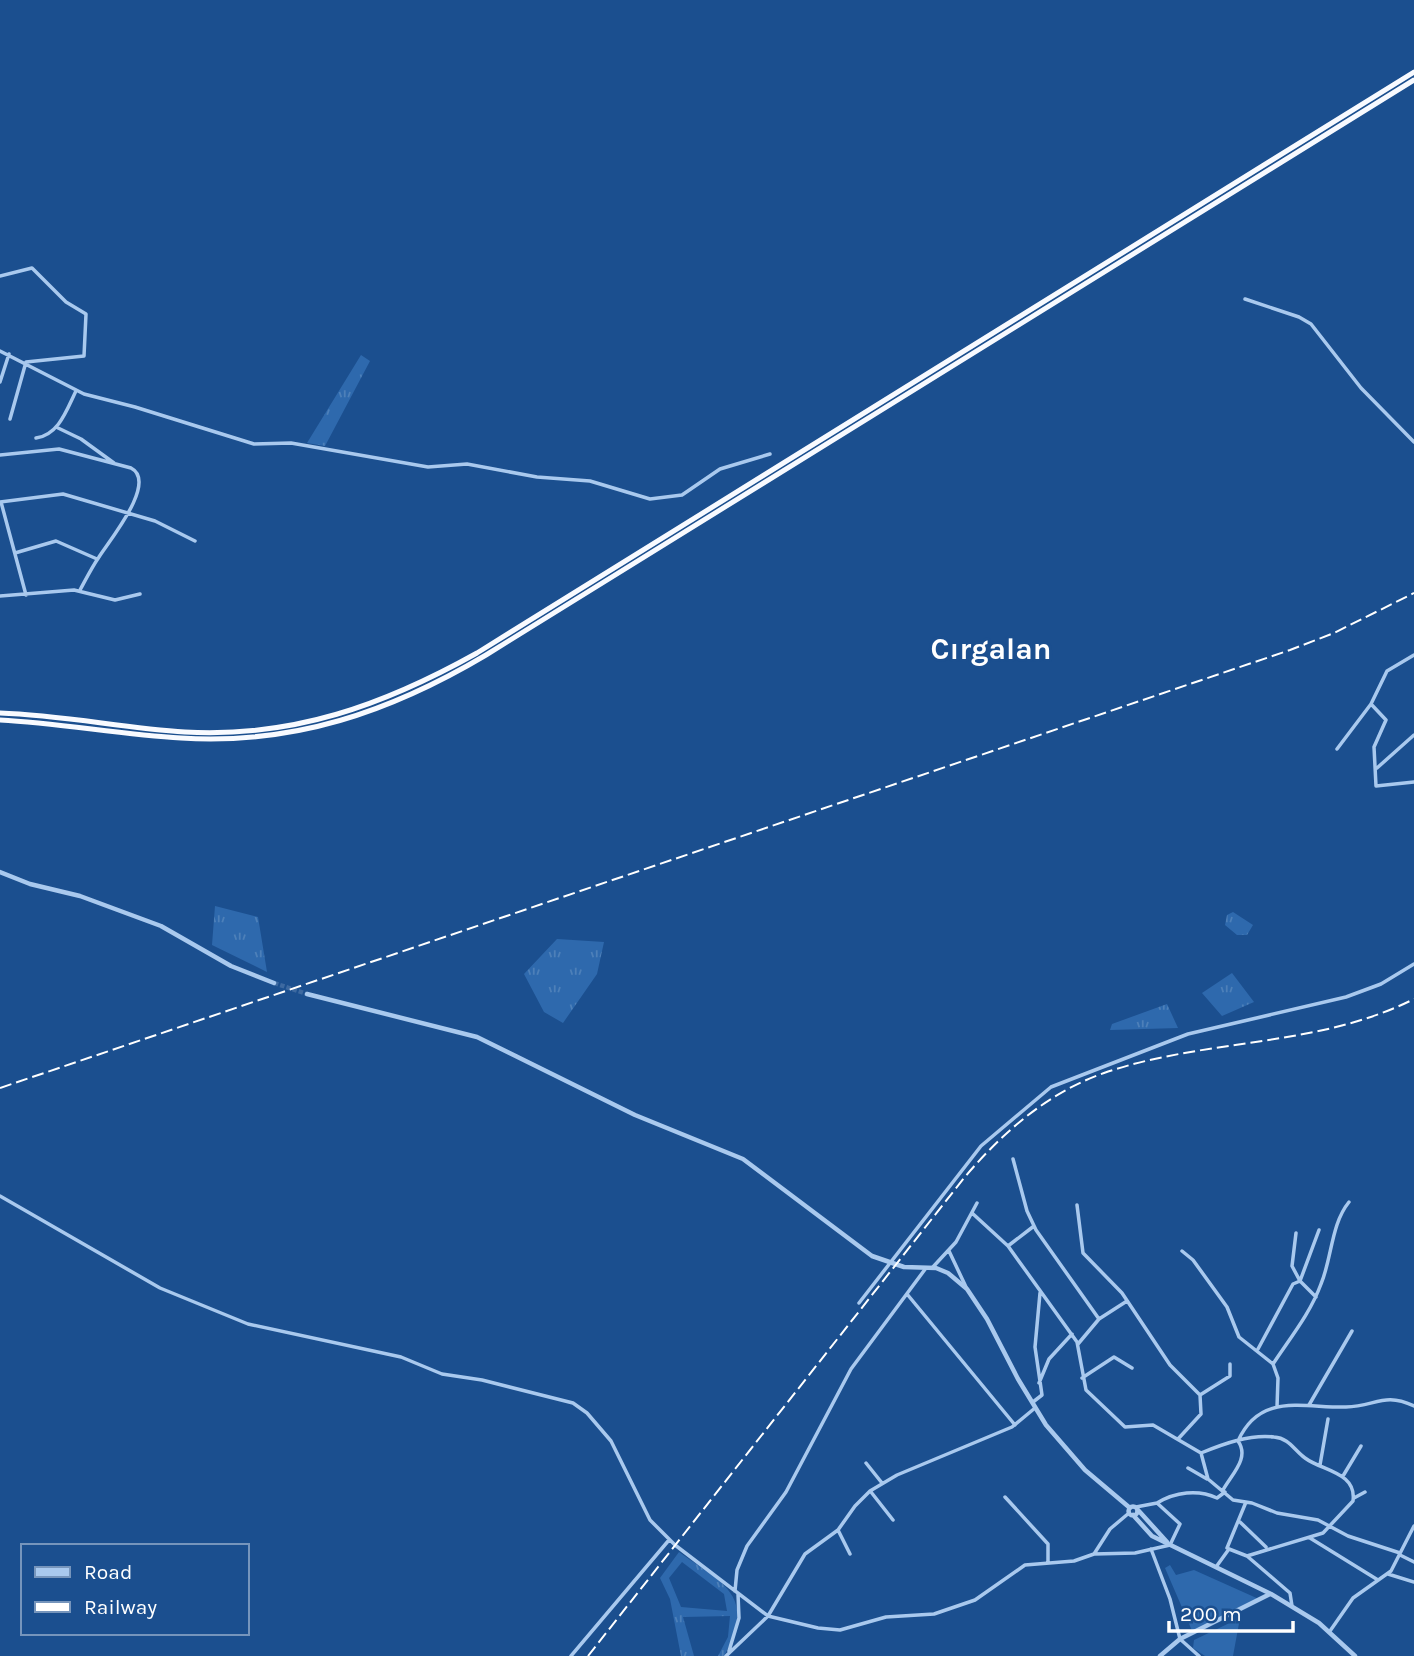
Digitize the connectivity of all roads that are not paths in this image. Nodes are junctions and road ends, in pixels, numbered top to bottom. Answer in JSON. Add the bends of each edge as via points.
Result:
{"nodes":[{"id":1,"x":1414,"y":72,"type":"edge"},
{"id":2,"x":1414,"y":80,"type":"edge"},
{"id":3,"x":0,"y":275,"type":"edge"},
{"id":4,"x":1245,"y":299,"type":"dead end"},
{"id":5,"x":0,"y":351,"type":"edge"},
{"id":6,"x":9,"y":354,"type":"junction"},
{"id":7,"x":26,"y":362,"type":"junction"},
{"id":8,"x":0,"y":382,"type":"edge"},
{"id":9,"x":77,"y":391,"type":"junction"},
{"id":10,"x":10,"y":419,"type":"dead end"},
{"id":11,"x":55,"y":427,"type":"junction"},
{"id":12,"x":36,"y":438,"type":"dead end"},
{"id":13,"x":1414,"y":442,"type":"edge"},
{"id":14,"x":770,"y":454,"type":"dead end"},
{"id":15,"x":0,"y":455,"type":"edge"},
{"id":16,"x":114,"y":463,"type":"junction"},
{"id":17,"x":0,"y":502,"type":"edge"},
{"id":18,"x":129,"y":514,"type":"junction"},
{"id":19,"x":195,"y":541,"type":"dead end"},
{"id":20,"x":15,"y":553,"type":"junction"},
{"id":21,"x":97,"y":559,"type":"junction"},
{"id":22,"x":80,"y":590,"type":"junction"},
{"id":23,"x":140,"y":594,"type":"dead end"},
{"id":24,"x":26,"y":595,"type":"junction"},
{"id":25,"x":0,"y":596,"type":"edge"},
{"id":26,"x":1414,"y":655,"type":"edge"},
{"id":27,"x":1371,"y":704,"type":"junction"},
{"id":28,"x":0,"y":713,"type":"edge"},
{"id":29,"x":0,"y":720,"type":"edge"},
{"id":30,"x":1414,"y":735,"type":"edge"},
{"id":31,"x":1337,"y":749,"type":"dead end"},
{"id":32,"x":1377,"y":768,"type":"junction"},
{"id":33,"x":1414,"y":782,"type":"edge"},
{"id":34,"x":0,"y":872,"type":"edge"},
{"id":35,"x":1414,"y":964,"type":"edge"},
{"id":36,"x":274,"y":983,"type":"tunnel mouth"},
{"id":37,"x":307,"y":994,"type":"tunnel mouth"},
{"id":38,"x":1013,"y":1159,"type":"dead end"},
{"id":39,"x":0,"y":1196,"type":"edge"},
{"id":40,"x":1349,"y":1202,"type":"dead end"},
{"id":41,"x":977,"y":1203,"type":"dead end"},
{"id":42,"x":1077,"y":1205,"type":"dead end"},
{"id":43,"x":972,"y":1213,"type":"junction"},
{"id":44,"x":1034,"y":1226,"type":"junction"},
{"id":45,"x":1319,"y":1230,"type":"dead end"},
{"id":46,"x":1296,"y":1233,"type":"dead end"},
{"id":47,"x":1008,"y":1246,"type":"junction"},
{"id":48,"x":949,"y":1251,"type":"junction"},
{"id":49,"x":1182,"y":1251,"type":"dead end"},
{"id":50,"x":891,"y":1261,"type":"junction"},
{"id":51,"x":929,"y":1268,"type":"junction"},
{"id":52,"x":1300,"y":1281,"type":"junction"},
{"id":53,"x":967,"y":1289,"type":"junction"},
{"id":54,"x":1040,"y":1291,"type":"junction"},
{"id":55,"x":907,"y":1294,"type":"junction"},
{"id":56,"x":1316,"y":1297,"type":"junction"},
{"id":57,"x":1127,"y":1301,"type":"junction"},
{"id":58,"x":859,"y":1303,"type":"dead end"},
{"id":59,"x":1098,"y":1319,"type":"junction"},
{"id":60,"x":1352,"y":1331,"type":"dead end"},
{"id":61,"x":1072,"y":1334,"type":"junction"},
{"id":62,"x":1078,"y":1343,"type":"junction"},
{"id":63,"x":1258,"y":1349,"type":"junction"},
{"id":64,"x":1230,"y":1364,"type":"dead end"},
{"id":65,"x":1273,"y":1364,"type":"junction"},
{"id":66,"x":1132,"y":1368,"type":"dead end"},
{"id":67,"x":1082,"y":1378,"type":"junction"},
{"id":68,"x":1039,"y":1383,"type":"junction"},
{"id":69,"x":1200,"y":1395,"type":"junction"},
{"id":70,"x":1308,"y":1405,"type":"junction"},
{"id":71,"x":1033,"y":1406,"type":"junction"},
{"id":72,"x":1414,"y":1406,"type":"edge"},
{"id":73,"x":1277,"y":1407,"type":"junction"},
{"id":74,"x":1328,"y":1419,"type":"dead end"},
{"id":75,"x":1015,"y":1425,"type":"junction"},
{"id":76,"x":1178,"y":1439,"type":"junction"},
{"id":77,"x":1238,"y":1441,"type":"junction"},
{"id":78,"x":1361,"y":1446,"type":"dead end"},
{"id":79,"x":1201,"y":1453,"type":"junction"},
{"id":80,"x":866,"y":1463,"type":"dead end"},
{"id":81,"x":1320,"y":1465,"type":"junction"},
{"id":82,"x":1188,"y":1468,"type":"dead end"},
{"id":83,"x":1343,"y":1476,"type":"junction"},
{"id":84,"x":1208,"y":1479,"type":"junction"},
{"id":85,"x":882,"y":1483,"type":"junction"},
{"id":86,"x":870,"y":1491,"type":"junction"},
{"id":87,"x":1224,"y":1491,"type":"junction"},
{"id":88,"x":1365,"y":1492,"type":"dead end"},
{"id":89,"x":1005,"y":1497,"type":"dead end"},
{"id":90,"x":1354,"y":1498,"type":"junction"},
{"id":91,"x":1246,"y":1502,"type":"junction"},
{"id":92,"x":1157,"y":1503,"type":"junction"},
{"id":93,"x":1133,"y":1511,"type":"junction"},
{"id":94,"x":893,"y":1520,"type":"dead end"},
{"id":95,"x":1240,"y":1522,"type":"junction"},
{"id":96,"x":1332,"y":1526,"type":"junction"},
{"id":97,"x":1414,"y":1526,"type":"edge"},
{"id":98,"x":838,"y":1530,"type":"junction"},
{"id":99,"x":1310,"y":1538,"type":"junction"},
{"id":100,"x":669,"y":1539,"type":"junction"},
{"id":101,"x":1171,"y":1545,"type":"junction"},
{"id":102,"x":1267,"y":1548,"type":"junction"},
{"id":103,"x":1151,"y":1549,"type":"junction"},
{"id":104,"x":1226,"y":1550,"type":"junction"},
{"id":105,"x":850,"y":1554,"type":"dead end"},
{"id":106,"x":1094,"y":1554,"type":"junction"},
{"id":107,"x":1400,"y":1554,"type":"junction"},
{"id":108,"x":1247,"y":1556,"type":"junction"},
{"id":109,"x":1414,"y":1562,"type":"edge"},
{"id":110,"x":1048,"y":1563,"type":"junction"},
{"id":111,"x":1216,"y":1568,"type":"junction"},
{"id":112,"x":1388,"y":1574,"type":"junction"},
{"id":113,"x":1378,"y":1580,"type":"junction"},
{"id":114,"x":1414,"y":1582,"type":"edge"},
{"id":115,"x":737,"y":1592,"type":"junction"},
{"id":116,"x":1271,"y":1594,"type":"junction"},
{"id":117,"x":1292,"y":1606,"type":"junction"},
{"id":118,"x":768,"y":1616,"type":"junction"},
{"id":119,"x":1330,"y":1631,"type":"junction"},
{"id":120,"x":1180,"y":1639,"type":"junction"},
{"id":121,"x":571,"y":1656,"type":"edge"},
{"id":122,"x":726,"y":1656,"type":"edge"},
{"id":123,"x":1160,"y":1656,"type":"edge"},
{"id":124,"x":1199,"y":1656,"type":"edge"},
{"id":125,"x":1356,"y":1656,"type":"edge"}],
"edges":[{"from":1,"to":28,"type":"highway","via":[[477,653],[410,689],[326,720],[248,732],[182,732]]},
{"from":2,"to":29,"type":"highway","via":[[495,649],[409,697],[330,726],[252,738],[173,738]]},
{"from":3,"to":7,"type":"street","via":[[32,268],[87,316],[84,356]]},
{"from":4,"to":13,"type":"street","via":[[1311,324],[1361,387]]},
{"from":5,"to":6,"type":"street"},
{"from":6,"to":7,"type":"street"},
{"from":6,"to":8,"type":"street"},
{"from":7,"to":9,"type":"street"},
{"from":7,"to":10,"type":"street"},
{"from":9,"to":11,"type":"street"},
{"from":9,"to":14,"type":"street","via":[[254,444],[291,443],[428,467],[467,464],[590,481],[650,499],[682,495],[720,469]]},
{"from":11,"to":12,"type":"street"},
{"from":11,"to":16,"type":"street"},
{"from":15,"to":16,"type":"street","via":[[59,449]]},
{"from":16,"to":18,"type":"street","via":[[140,476]]},
{"from":17,"to":18,"type":"street","via":[[63,494]]},
{"from":17,"to":20,"type":"street"},
{"from":18,"to":19,"type":"street"},
{"from":18,"to":21,"type":"street"},
{"from":20,"to":21,"type":"street","via":[[56,541]]},
{"from":20,"to":24,"type":"street"},
{"from":21,"to":22,"type":"street"},
{"from":22,"to":23,"type":"street","via":[[112,600]]},
{"from":22,"to":24,"type":"street"},
{"from":24,"to":25,"type":"street"},
{"from":26,"to":27,"type":"street","via":[[1387,671]]},
{"from":27,"to":31,"type":"street"},
{"from":27,"to":32,"type":"street","via":[[1387,722],[1375,744]]},
{"from":30,"to":32,"type":"street"},
{"from":32,"to":33,"type":"street","via":[[1376,786]]},
{"from":34,"to":36,"type":"street","via":[[161,926],[231,966]]},
{"from":35,"to":50,"type":"street","via":[[1356,994],[1188,1034],[1051,1087],[981,1146]]},
{"from":37,"to":50,"type":"street","via":[[471,1034],[635,1115],[720,1148],[760,1170],[872,1256]]},
{"from":38,"to":44,"type":"street"},
{"from":39,"to":100,"type":"street","via":[[160,1288],[248,1324],[406,1358],[442,1374],[569,1400],[611,1441],[650,1520]]},
{"from":40,"to":56,"type":"street","via":[[1339,1220]]},
{"from":41,"to":43,"type":"street"},
{"from":42,"to":57,"type":"street","via":[[1083,1253]]},
{"from":43,"to":47,"type":"street"},
{"from":43,"to":48,"type":"street"},
{"from":44,"to":47,"type":"street"},
{"from":44,"to":59,"type":"street"},
{"from":45,"to":52,"type":"street"},
{"from":46,"to":52,"type":"street","via":[[1291,1263]]},
{"from":47,"to":54,"type":"street"},
{"from":48,"to":51,"type":"street"},
{"from":48,"to":53,"type":"street"},
{"from":49,"to":63,"type":"street","via":[[1194,1260],[1227,1307],[1239,1337]]},
{"from":50,"to":51,"type":"street"},
{"from":50,"to":58,"type":"street"},
{"from":51,"to":53,"type":"street","via":[[948,1273]]},
{"from":51,"to":55,"type":"street"},
{"from":52,"to":56,"type":"street"},
{"from":52,"to":63,"type":"street","via":[[1293,1284]]},
{"from":53,"to":71,"type":"street"},
{"from":54,"to":61,"type":"street"},
{"from":54,"to":68,"type":"street","via":[[1035,1347]]},
{"from":55,"to":75,"type":"street"},
{"from":55,"to":115,"type":"street","via":[[851,1369],[786,1492],[747,1546],[739,1564]]},
{"from":56,"to":65,"type":"street"},
{"from":57,"to":59,"type":"street"},
{"from":57,"to":69,"type":"street","via":[[1170,1364]]},
{"from":59,"to":62,"type":"street"},
{"from":60,"to":70,"type":"street"},
{"from":61,"to":62,"type":"street"},
{"from":61,"to":68,"type":"street","via":[[1049,1359]]},
{"from":62,"to":67,"type":"street"},
{"from":63,"to":65,"type":"street"},
{"from":64,"to":69,"type":"street","via":[[1230,1376]]},
{"from":65,"to":73,"type":"street","via":[[1278,1378]]},
{"from":66,"to":67,"type":"street","via":[[1114,1357]]},
{"from":67,"to":76,"type":"street","via":[[1091,1398],[1125,1427],[1150,1424]]},
{"from":68,"to":71,"type":"street","via":[[1042,1395]]},
{"from":69,"to":76,"type":"street","via":[[1201,1414]]},
{"from":70,"to":72,"type":"street","via":[[1349,1407],[1388,1398]]},
{"from":70,"to":73,"type":"street"},
{"from":71,"to":75,"type":"street"},
{"from":71,"to":93,"type":"street","via":[[1080,1465]]},
{"from":73,"to":77,"type":"street","via":[[1249,1420]]},
{"from":74,"to":81,"type":"street"},
{"from":75,"to":85,"type":"street"},
{"from":76,"to":79,"type":"street"},
{"from":77,"to":79,"type":"street"},
{"from":77,"to":81,"type":"street","via":[[1258,1436],[1281,1438]]},
{"from":77,"to":87,"type":"street","via":[[1243,1458]]},
{"from":78,"to":83,"type":"street"},
{"from":79,"to":84,"type":"street"},
{"from":80,"to":85,"type":"street"},
{"from":81,"to":83,"type":"street"},
{"from":82,"to":84,"type":"street"},
{"from":83,"to":90,"type":"street"},
{"from":84,"to":87,"type":"street"},
{"from":85,"to":86,"type":"street"},
{"from":86,"to":94,"type":"street"},
{"from":86,"to":98,"type":"street"},
{"from":87,"to":91,"type":"street","via":[[1233,1500]]},
{"from":87,"to":92,"type":"street","via":[[1217,1498],[1206,1493],[1170,1495]]},
{"from":88,"to":90,"type":"street"},
{"from":89,"to":110,"type":"street","via":[[1048,1544]]},
{"from":90,"to":96,"type":"street"},
{"from":91,"to":95,"type":"street"},
{"from":91,"to":96,"type":"street"},
{"from":92,"to":93,"type":"street"},
{"from":92,"to":101,"type":"street","via":[[1180,1524]]},
{"from":93,"to":101,"type":"street"},
{"from":93,"to":106,"type":"street","via":[[1111,1529]]},
{"from":95,"to":102,"type":"street"},
{"from":95,"to":104,"type":"street"},
{"from":96,"to":99,"type":"street"},
{"from":96,"to":107,"type":"street"},
{"from":97,"to":107,"type":"street"},
{"from":98,"to":105,"type":"street"},
{"from":98,"to":118,"type":"street","via":[[805,1554]]},
{"from":99,"to":102,"type":"street"},
{"from":99,"to":113,"type":"street"},
{"from":100,"to":115,"type":"street"},
{"from":100,"to":121,"type":"street"},
{"from":101,"to":103,"type":"street"},
{"from":101,"to":111,"type":"street"},
{"from":102,"to":108,"type":"street"},
{"from":103,"to":106,"type":"street"},
{"from":103,"to":120,"type":"street"},
{"from":104,"to":108,"type":"street"},
{"from":104,"to":111,"type":"street"},
{"from":106,"to":110,"type":"street"},
{"from":107,"to":109,"type":"street"},
{"from":107,"to":112,"type":"street"},
{"from":108,"to":117,"type":"street","via":[[1290,1592]]},
{"from":110,"to":118,"type":"street","via":[[1020,1566],[975,1600],[934,1614],[886,1618],[840,1630]]},
{"from":111,"to":116,"type":"street"},
{"from":112,"to":113,"type":"street"},
{"from":112,"to":114,"type":"street"},
{"from":113,"to":119,"type":"street","via":[[1353,1598]]},
{"from":115,"to":118,"type":"street"},
{"from":115,"to":122,"type":"street","via":[[738,1624]]},
{"from":116,"to":117,"type":"street"},
{"from":116,"to":120,"type":"street"},
{"from":117,"to":119,"type":"street"},
{"from":118,"to":122,"type":"street"},
{"from":119,"to":125,"type":"street"},
{"from":120,"to":123,"type":"street"},
{"from":120,"to":124,"type":"street"}]}
